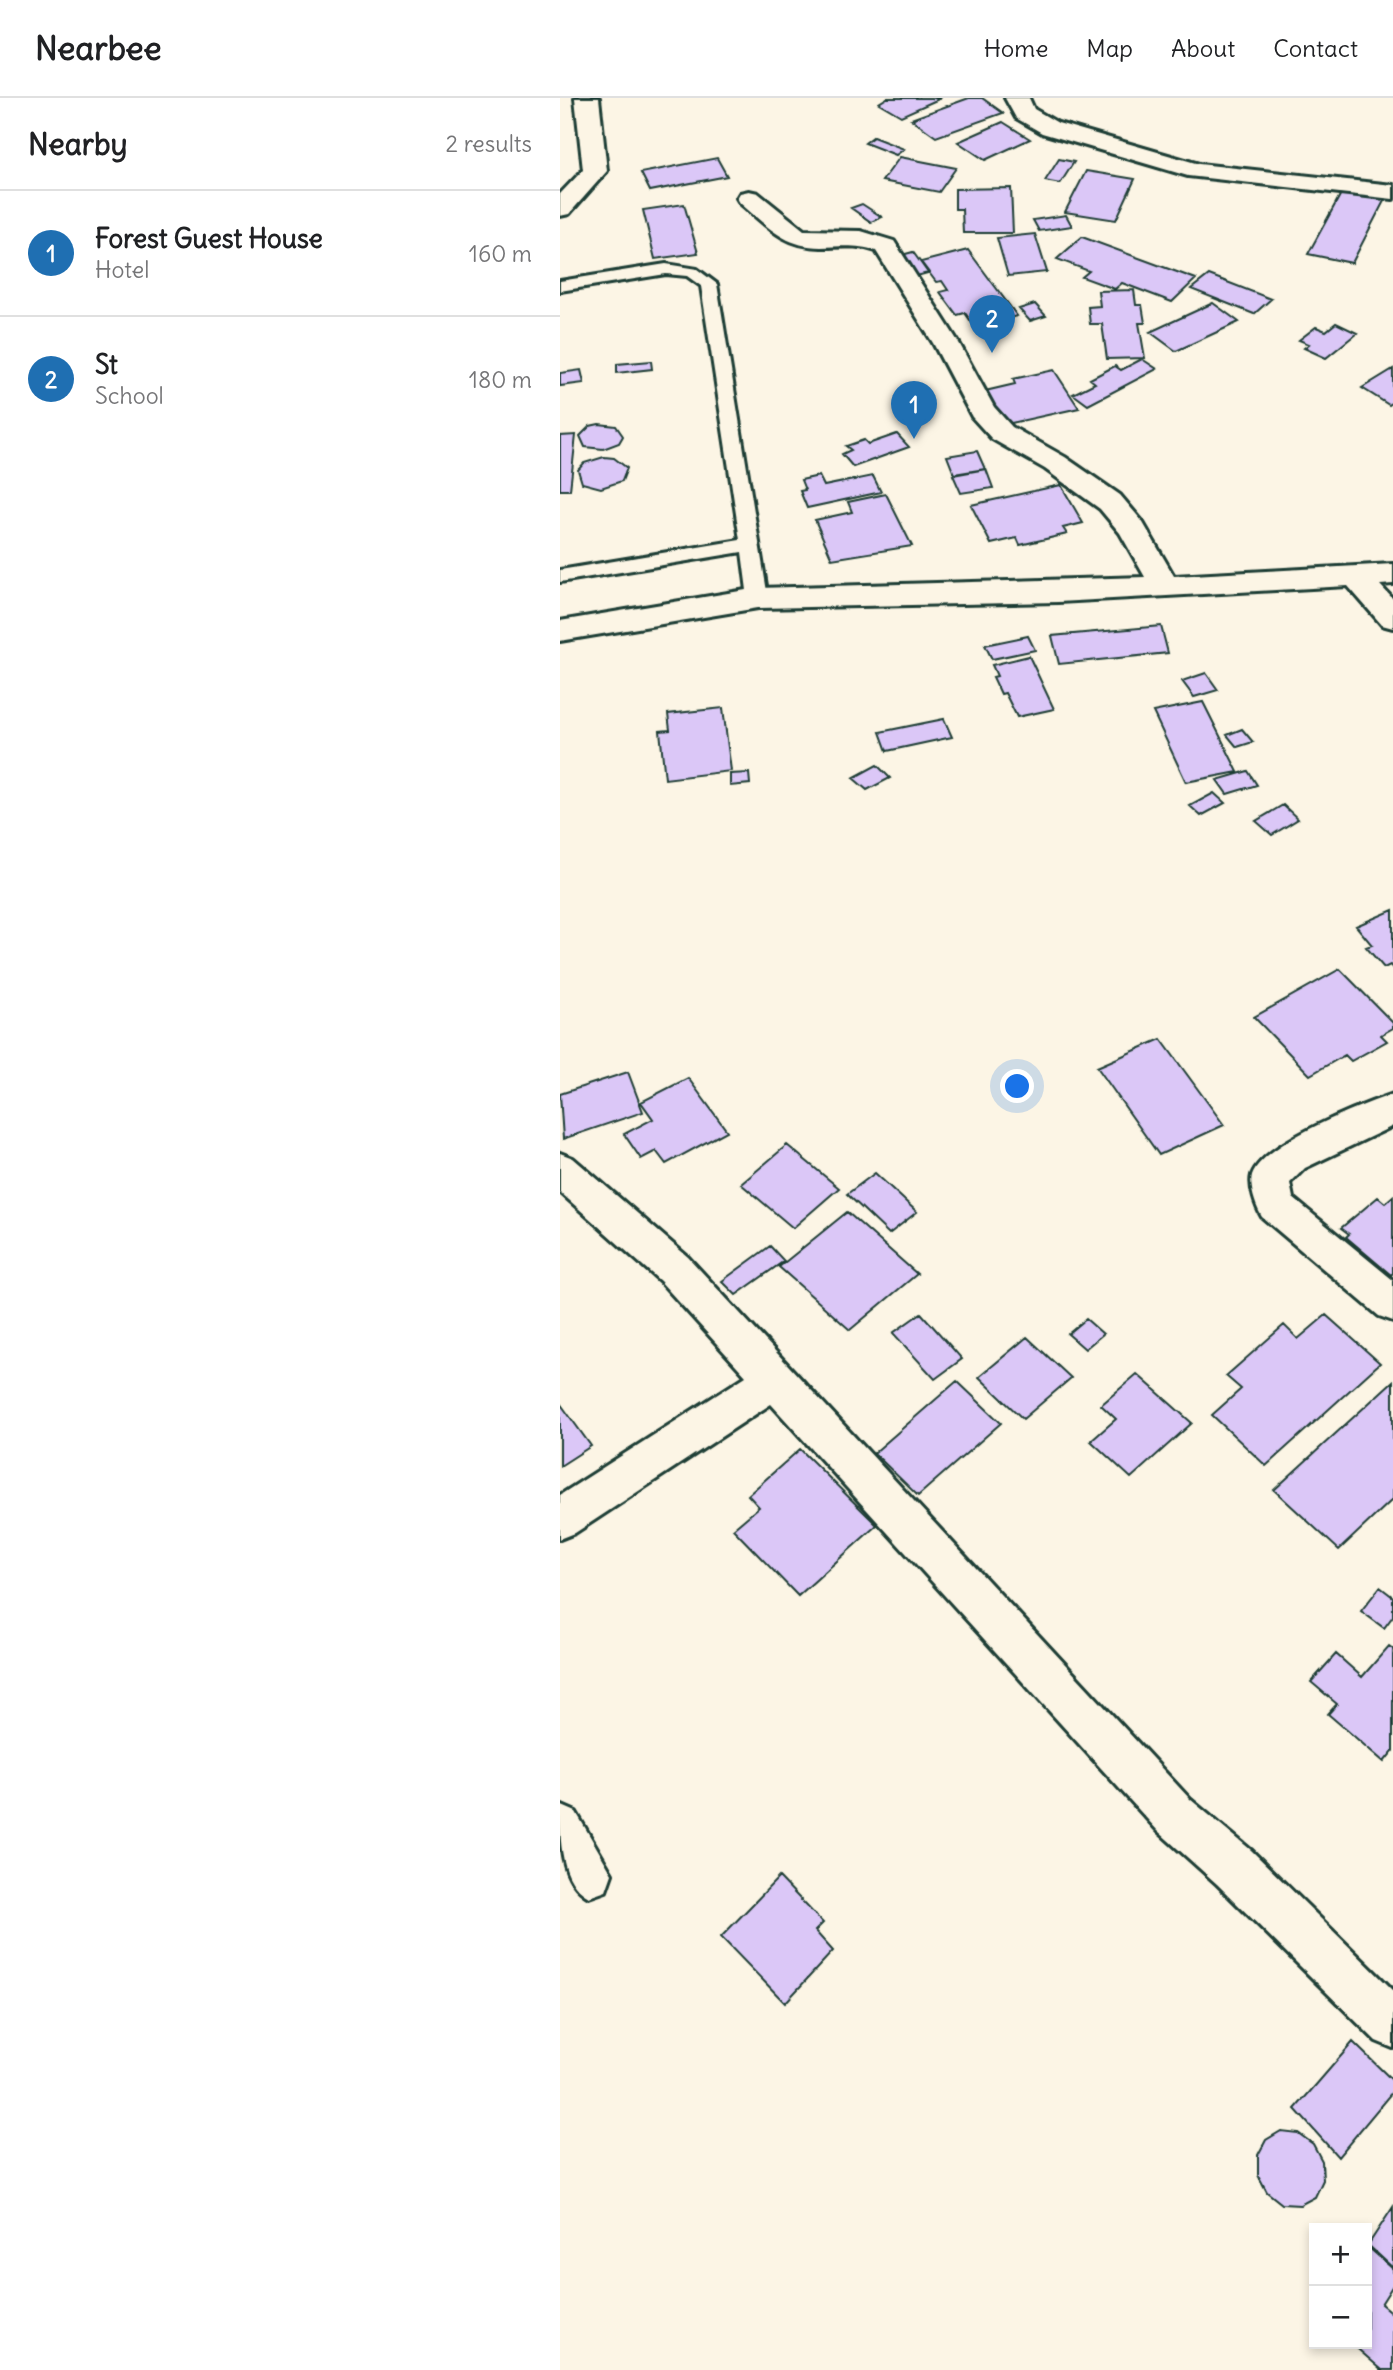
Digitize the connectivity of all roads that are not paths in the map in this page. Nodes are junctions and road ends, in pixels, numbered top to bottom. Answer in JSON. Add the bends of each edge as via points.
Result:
{"nodes":[{"id":1,"x":1017,"y":98,"type":"edge"},
{"id":2,"x":560,"y":102,"type":"edge"},
{"id":3,"x":588,"y":106,"type":"edge"},
{"id":4,"x":1393,"y":192,"type":"edge"},
{"id":5,"x":749,"y":198,"type":"dead end"},
{"id":6,"x":560,"y":209,"type":"edge"},
{"id":7,"x":560,"y":286,"type":"edge"},
{"id":8,"x":749,"y":545,"type":"junction"},
{"id":9,"x":1393,"y":574,"type":"edge"},
{"id":10,"x":560,"y":576,"type":"edge"},
{"id":11,"x":1356,"y":577,"type":"junction"},
{"id":12,"x":1165,"y":586,"type":"junction"},
{"id":13,"x":758,"y":598,"type":"junction"},
{"id":14,"x":1393,"y":618,"type":"edge"},
{"id":15,"x":560,"y":631,"type":"edge"},
{"id":16,"x":1393,"y":1109,"type":"edge"},
{"id":17,"x":560,"y":1169,"type":"edge"},
{"id":18,"x":1393,"y":1304,"type":"edge"},
{"id":19,"x":775,"y":1379,"type":"junction"},
{"id":20,"x":560,"y":1519,"type":"edge"},
{"id":21,"x":560,"y":1828,"type":"edge"},
{"id":22,"x":589,"y":1874,"type":"dead end"},
{"id":23,"x":1393,"y":2024,"type":"edge"}],
"edges":[{"from":1,"to":4,"type":"street","via":[[1024,113],[1050,128],[1197,171]]},
{"from":2,"to":3,"type":"street"},
{"from":3,"to":6,"type":"street","via":[[595,171]]},
{"from":5,"to":12,"type":"street","via":[[776,224],[797,236],[869,238],[885,246],[982,411],[1002,433],[1110,502],[1132,528]]},
{"from":7,"to":8,"type":"lane","via":[[666,268],[691,272],[709,284]]},
{"from":8,"to":10,"type":"lane"},
{"from":8,"to":13,"type":"lane"},
{"from":9,"to":11,"type":"street"},
{"from":11,"to":12,"type":"street"},
{"from":11,"to":14,"type":"street"},
{"from":12,"to":13,"type":"street"},
{"from":13,"to":15,"type":"street"},
{"from":16,"to":18,"type":"street","via":[[1292,1157],[1270,1178],[1275,1206]]},
{"from":17,"to":19,"type":"street","via":[[674,1269]]},
{"from":19,"to":20,"type":"street"},
{"from":19,"to":23,"type":"street","via":[[1174,1815],[1234,1867]]},
{"from":21,"to":22,"type":"street"}]}
